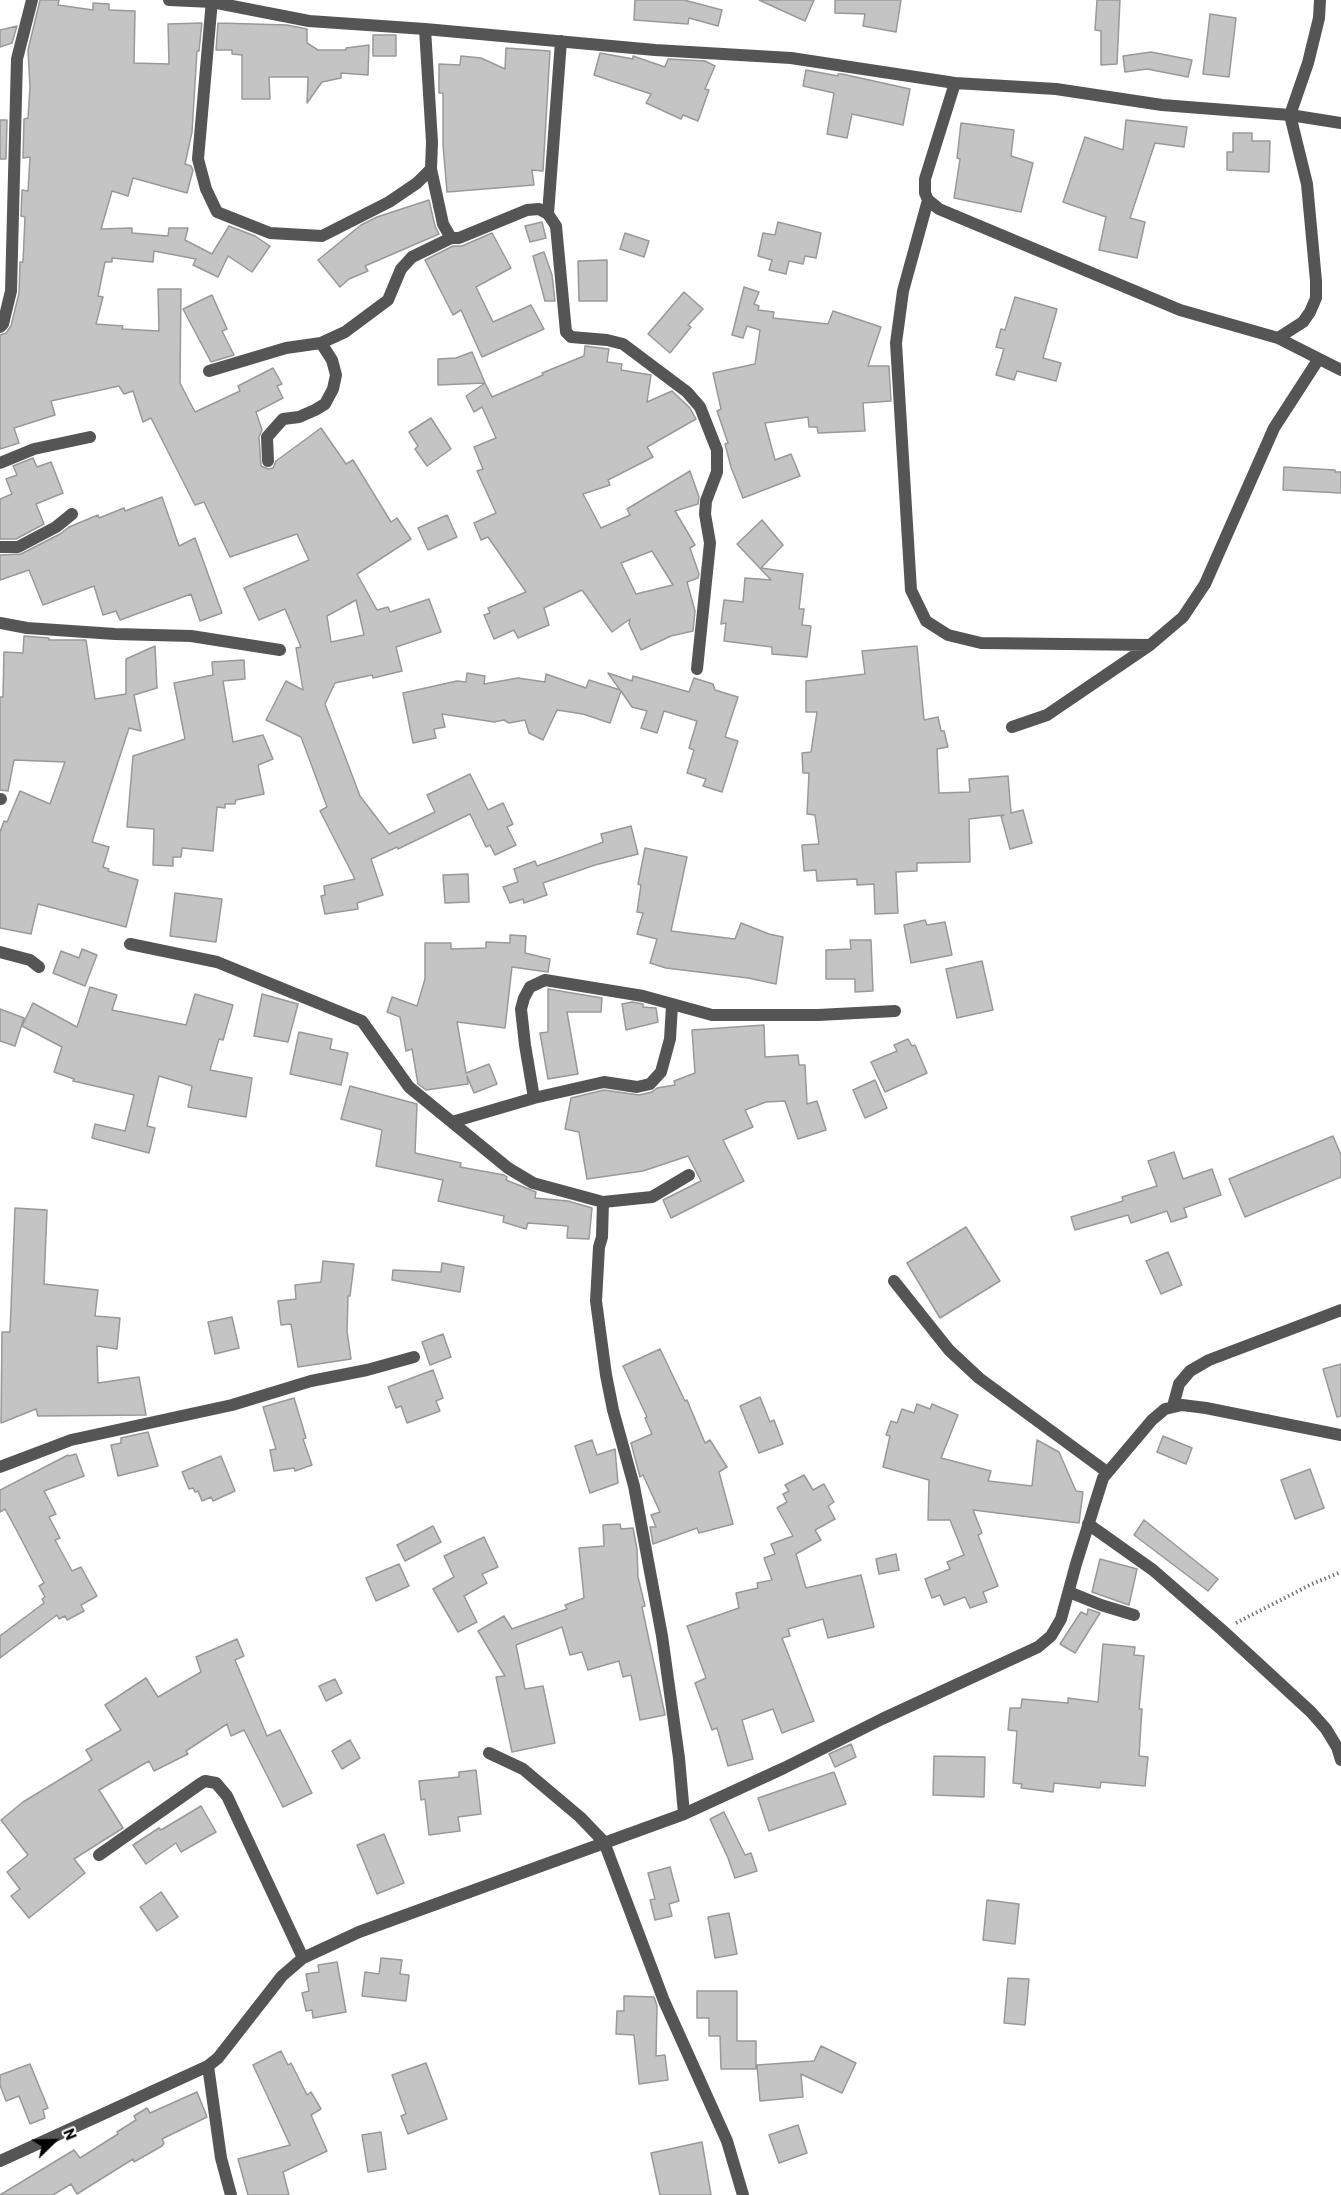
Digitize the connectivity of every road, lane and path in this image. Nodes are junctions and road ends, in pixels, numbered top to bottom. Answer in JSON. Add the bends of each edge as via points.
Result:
{"nodes":[{"id":1,"x":32,"y":0,"type":"edge"},
{"id":2,"x":169,"y":0,"type":"edge"},
{"id":3,"x":1320,"y":0,"type":"edge"},
{"id":4,"x":212,"y":1,"type":"edge"},
{"id":5,"x":425,"y":29,"type":"junction"},
{"id":6,"x":561,"y":41,"type":"junction"},
{"id":7,"x":955,"y":83,"type":"junction"},
{"id":8,"x":1290,"y":115,"type":"junction"},
{"id":9,"x":1341,"y":123,"type":"edge"},
{"id":10,"x":431,"y":169,"type":"junction"},
{"id":11,"x":928,"y":200,"type":"junction"},
{"id":12,"x":548,"y":214,"type":"junction"},
{"id":13,"x":451,"y":237,"type":"junction"},
{"id":14,"x":0,"y":327,"type":"edge"},
{"id":15,"x":1278,"y":338,"type":"junction"},
{"id":16,"x":321,"y":343,"type":"junction"},
{"id":17,"x":1318,"y":360,"type":"junction"},
{"id":18,"x":1341,"y":370,"type":"edge"},
{"id":19,"x":209,"y":371,"type":"dead end"},
{"id":20,"x":90,"y":437,"type":"dead end"},
{"id":21,"x":268,"y":460,"type":"dead end"},
{"id":22,"x":0,"y":463,"type":"edge"},
{"id":23,"x":72,"y":514,"type":"dead end"},
{"id":24,"x":0,"y":547,"type":"edge"},
{"id":25,"x":0,"y":623,"type":"edge"},
{"id":26,"x":1150,"y":645,"type":"junction"},
{"id":27,"x":280,"y":650,"type":"dead end"},
{"id":28,"x":697,"y":669,"type":"dead end"},
{"id":29,"x":1012,"y":727,"type":"dead end"},
{"id":30,"x":130,"y":944,"type":"dead end"},
{"id":31,"x":0,"y":952,"type":"edge"},
{"id":32,"x":39,"y":967,"type":"dead end"},
{"id":33,"x":672,"y":1005,"type":"junction"},
{"id":34,"x":895,"y":1011,"type":"dead end"},
{"id":35,"x":534,"y":1098,"type":"junction"},
{"id":36,"x":452,"y":1122,"type":"junction"},
{"id":37,"x":689,"y":1175,"type":"dead end"},
{"id":38,"x":603,"y":1202,"type":"junction"},
{"id":39,"x":894,"y":1281,"type":"dead end"},
{"id":40,"x":1341,"y":1310,"type":"edge"},
{"id":41,"x":414,"y":1356,"type":"dead end"},
{"id":42,"x":1173,"y":1406,"type":"junction"},
{"id":43,"x":1341,"y":1435,"type":"edge"},
{"id":44,"x":0,"y":1467,"type":"edge"},
{"id":45,"x":1107,"y":1472,"type":"junction"},
{"id":46,"x":1089,"y":1524,"type":"junction"},
{"id":47,"x":1341,"y":1572,"type":"edge"},
{"id":48,"x":1069,"y":1592,"type":"junction"},
{"id":49,"x":1134,"y":1615,"type":"dead end"},
{"id":50,"x":1222,"y":1630,"type":"junction"},
{"id":51,"x":1339,"y":1746,"type":"edge"},
{"id":52,"x":489,"y":1753,"type":"dead end"},
{"id":53,"x":1341,"y":1760,"type":"edge"},
{"id":54,"x":684,"y":1814,"type":"junction"},
{"id":55,"x":604,"y":1842,"type":"junction"},
{"id":56,"x":99,"y":1855,"type":"dead end"},
{"id":57,"x":303,"y":1958,"type":"junction"},
{"id":58,"x":208,"y":2066,"type":"junction"},
{"id":59,"x":0,"y":2161,"type":"edge"},
{"id":60,"x":231,"y":2195,"type":"edge"},
{"id":61,"x":743,"y":2195,"type":"edge"}],
"edges":[{"from":1,"to":14,"type":"street","via":[[17,58],[11,291]]},
{"from":2,"to":4,"type":"street"},
{"from":3,"to":8,"type":"street","via":[[1308,63]]},
{"from":4,"to":5,"type":"street","via":[[309,21]]},
{"from":4,"to":10,"type":"street","via":[[198,159],[217,212],[270,233],[322,236],[389,202]]},
{"from":5,"to":6,"type":"street"},
{"from":5,"to":10,"type":"street"},
{"from":6,"to":7,"type":"street","via":[[791,58]]},
{"from":6,"to":12,"type":"street"},
{"from":7,"to":8,"type":"street","via":[[1056,89],[1162,105]]},
{"from":7,"to":11,"type":"street","via":[[925,179]]},
{"from":8,"to":9,"type":"street"},
{"from":8,"to":15,"type":"street","via":[[1307,184],[1316,298],[1303,322]]},
{"from":10,"to":13,"type":"street","via":[[443,224]]},
{"from":11,"to":15,"type":"street","via":[[939,209],[1180,310]]},
{"from":11,"to":26,"type":"street","via":[[903,291],[896,343],[911,590],[926,621],[948,635],[981,643]]},
{"from":12,"to":13,"type":"street","via":[[539,209],[527,210],[459,238]]},
{"from":12,"to":28,"type":"street","via":[[556,226],[566,332],[571,337],[623,344],[687,392],[700,407],[717,450],[717,472],[706,508],[710,543]]},
{"from":13,"to":16,"type":"street","via":[[411,257],[401,269],[388,300],[345,332]]},
{"from":15,"to":17,"type":"street"},
{"from":16,"to":19,"type":"street","via":[[286,348]]},
{"from":16,"to":21,"type":"street","via":[[336,375],[333,389],[325,404],[299,417],[283,419],[267,437]]},
{"from":17,"to":18,"type":"street"},
{"from":17,"to":26,"type":"street","via":[[1274,428],[1205,584],[1183,617]]},
{"from":20,"to":22,"type":"street","via":[[34,449]]},
{"from":23,"to":24,"type":"street","via":[[18,547]]},
{"from":25,"to":27,"type":"street","via":[[115,634],[191,636]]},
{"from":26,"to":29,"type":"street","via":[[1047,715]]},
{"from":30,"to":36,"type":"street","via":[[217,962],[362,1021],[409,1087]]},
{"from":31,"to":32,"type":"street","via":[[30,960]]},
{"from":33,"to":34,"type":"street","via":[[712,1015],[737,1016]]},
{"from":33,"to":35,"type":"street","via":[[661,1072],[650,1084],[637,1087],[604,1082]]},
{"from":33,"to":35,"type":"street","via":[[643,996],[553,981],[530,987],[522,1009]]},
{"from":35,"to":36,"type":"street"},
{"from":36,"to":38,"type":"street","via":[[508,1168],[533,1183]]},
{"from":37,"to":38,"type":"street","via":[[652,1197]]},
{"from":38,"to":54,"type":"street","via":[[596,1301],[608,1386],[634,1486],[663,1636]]},
{"from":39,"to":45,"type":"street","via":[[949,1350],[979,1378]]},
{"from":40,"to":42,"type":"street","via":[[1209,1360],[1190,1371],[1179,1384]]},
{"from":41,"to":44,"type":"street","via":[[232,1405],[71,1440]]},
{"from":42,"to":43,"type":"street","via":[[1206,1408]]},
{"from":42,"to":45,"type":"street","via":[[1152,1420]]},
{"from":45,"to":46,"type":"street"},
{"from":46,"to":48,"type":"street"},
{"from":46,"to":50,"type":"street","via":[[1153,1570]]},
{"from":47,"to":50,"type":"path"},
{"from":48,"to":49,"type":"street"},
{"from":48,"to":54,"type":"street","via":[[1061,1619],[1051,1636],[1038,1647]]},
{"from":50,"to":51,"type":"street","via":[[1311,1712]]},
{"from":51,"to":53,"type":"street"},
{"from":52,"to":55,"type":"street","via":[[523,1769]]},
{"from":54,"to":55,"type":"street"},
{"from":55,"to":57,"type":"street","via":[[358,1932]]},
{"from":55,"to":61,"type":"street","via":[[664,2001],[727,2141]]},
{"from":56,"to":57,"type":"street","via":[[200,1784],[216,1783],[227,1796]]},
{"from":57,"to":58,"type":"street","via":[[282,1976]]},
{"from":58,"to":59,"type":"street"},
{"from":58,"to":60,"type":"street","via":[[221,2158]]}]}
